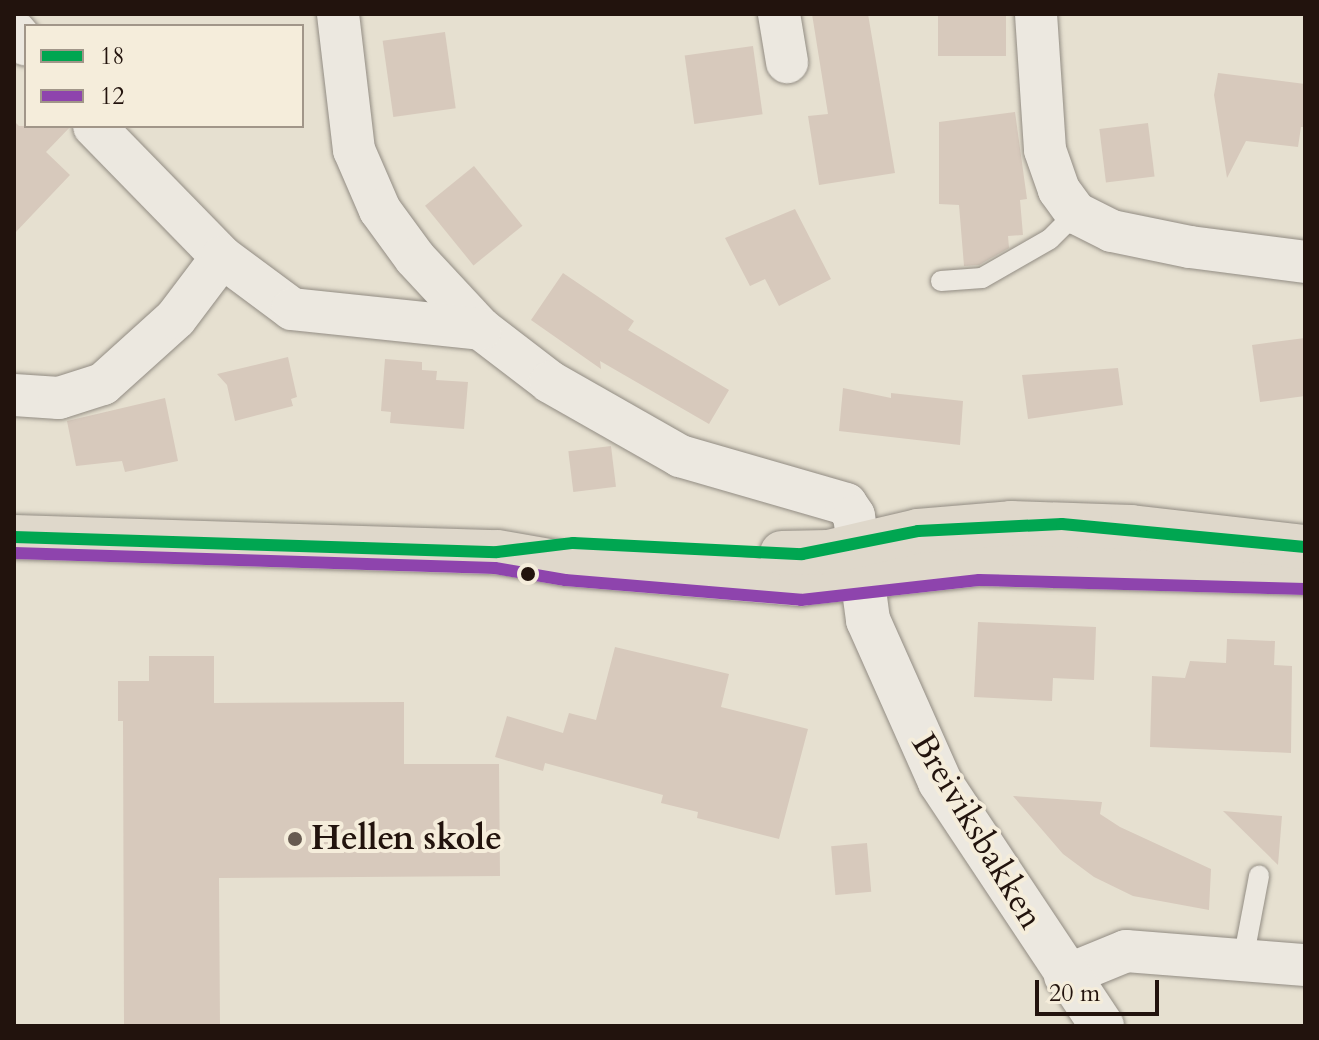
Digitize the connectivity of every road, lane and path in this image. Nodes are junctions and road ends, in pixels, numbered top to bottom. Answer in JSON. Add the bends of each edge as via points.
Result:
{"nodes":[{"id":1,"x":338,"y":14,"type":"edge"},
{"id":2,"x":779,"y":14,"type":"edge"},
{"id":3,"x":1036,"y":14,"type":"edge"},
{"id":4,"x":787,"y":62,"type":"dead end"},
{"id":5,"x":96,"y":128,"type":"edge"},
{"id":6,"x":1076,"y":213,"type":"junction"},
{"id":7,"x":222,"y":257,"type":"junction"},
{"id":8,"x":1305,"y":262,"type":"edge"},
{"id":9,"x":941,"y":281,"type":"dead end"},
{"id":10,"x":481,"y":329,"type":"junction"},
{"id":11,"x":14,"y":395,"type":"edge"},
{"id":12,"x":14,"y":537,"type":"edge"},
{"id":13,"x":1305,"y":547,"type":"edge"},
{"id":14,"x":858,"y":561,"type":"junction"},
{"id":15,"x":1305,"y":573,"type":"edge"},
{"id":16,"x":1259,"y":876,"type":"dead end"},
{"id":17,"x":1243,"y":960,"type":"junction"},
{"id":18,"x":1305,"y":965,"type":"edge"},
{"id":19,"x":1065,"y":976,"type":"junction"},
{"id":20,"x":1102,"y":1026,"type":"edge"}],
"edges":[{"from":1,"to":10,"type":"street","via":[[354,150],[370,186],[415,258]]},
{"from":2,"to":4,"type":"street"},
{"from":3,"to":6,"type":"street","via":[[1045,150],[1059,190]]},
{"from":5,"to":7,"type":"street"},
{"from":6,"to":8,"type":"street","via":[[1126,234]]},
{"from":6,"to":9,"type":"lane","via":[[1050,239],[982,278]]},
{"from":7,"to":10,"type":"street","via":[[292,309]]},
{"from":7,"to":11,"type":"street","via":[[176,318],[103,384],[59,398]]},
{"from":10,"to":14,"type":"street","via":[[550,382],[680,456],[846,504],[854,516]]},
{"from":12,"to":14,"type":"main road","via":[[497,552],[566,564],[775,582]]},
{"from":13,"to":14,"type":"main road","via":[[1131,527],[1037,523],[918,531]]},
{"from":14,"to":15,"type":"main road"},
{"from":14,"to":19,"type":"street","name":"Breiviksbakken","via":[[878,649],[940,782]]},
{"from":16,"to":17,"type":"lane"},
{"from":17,"to":18,"type":"street"},
{"from":17,"to":19,"type":"street","via":[[1126,951]]},
{"from":19,"to":20,"type":"street","name":"Breiviksbakken"}]}
